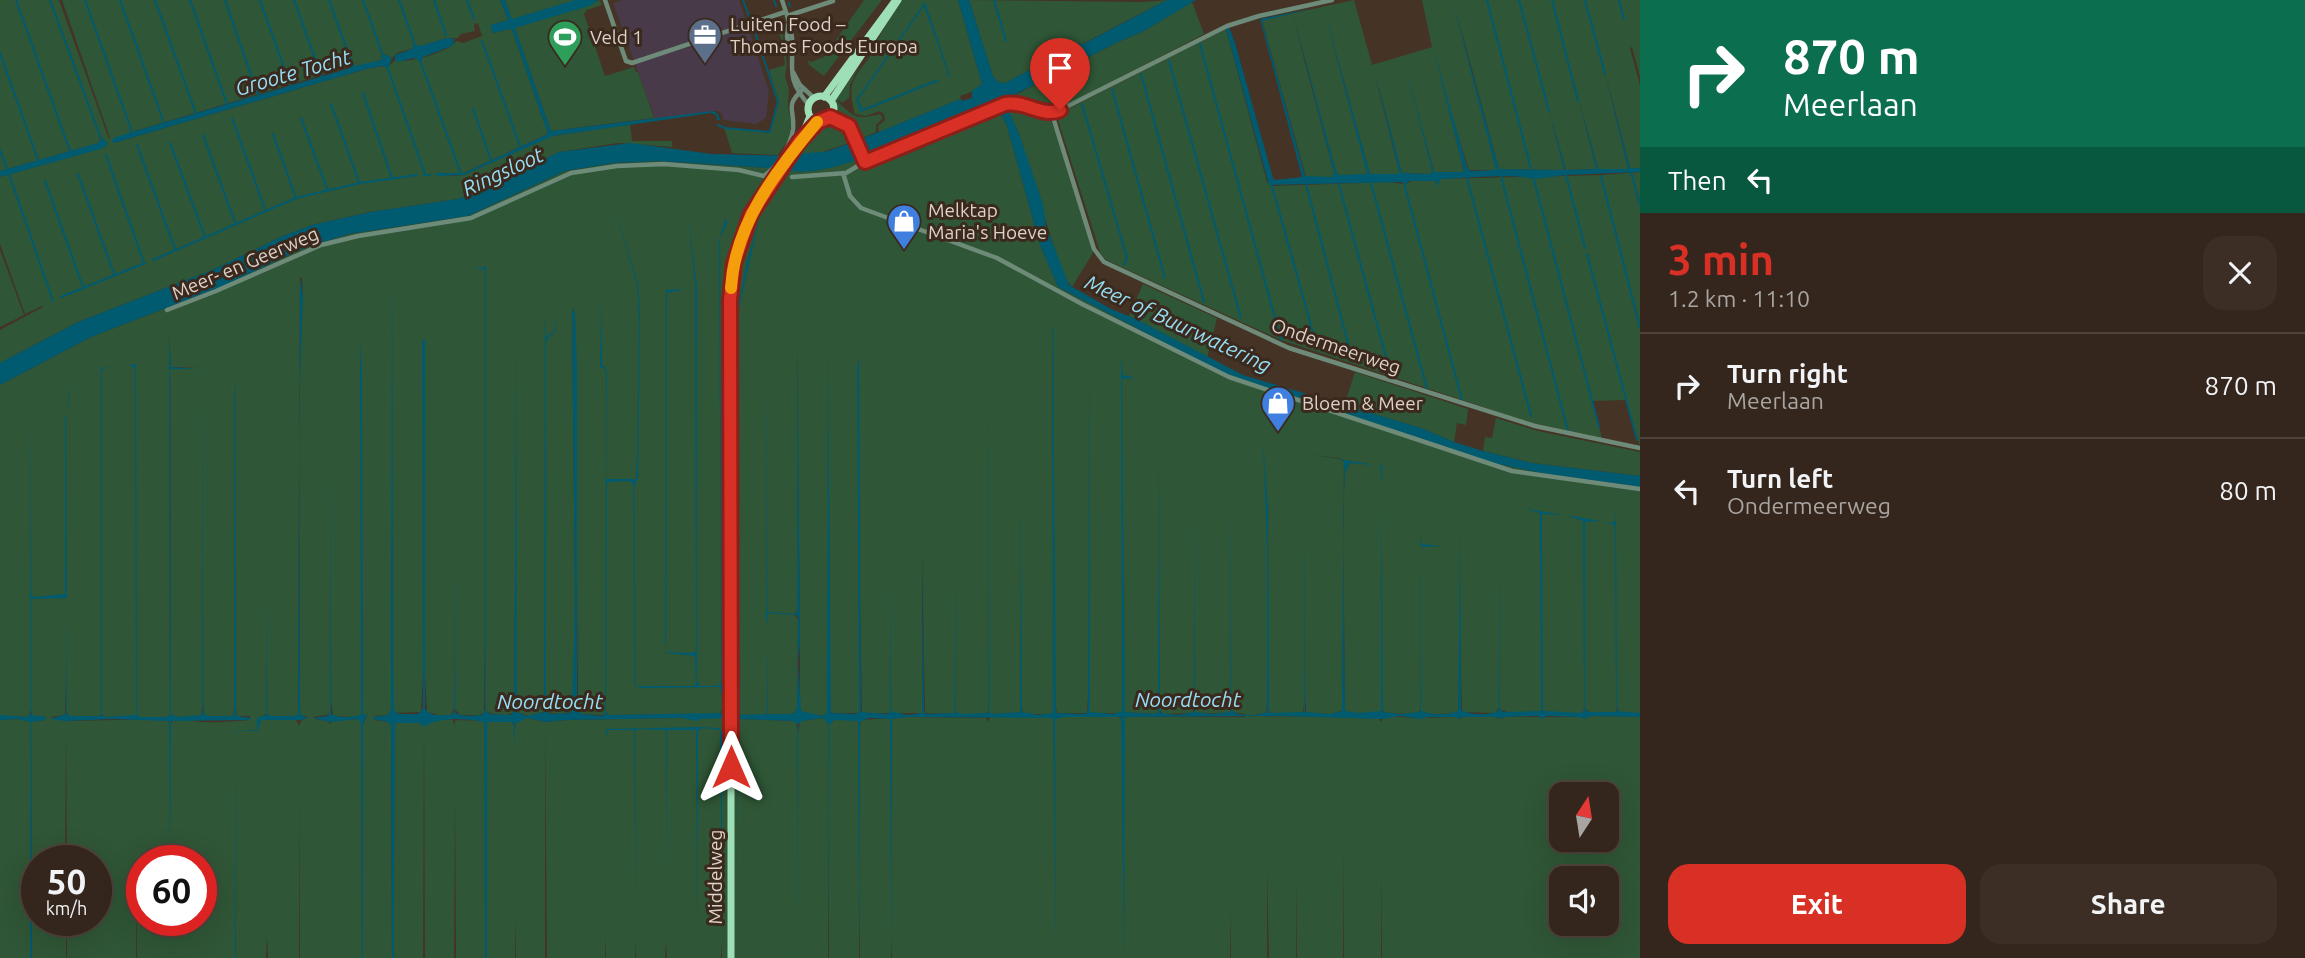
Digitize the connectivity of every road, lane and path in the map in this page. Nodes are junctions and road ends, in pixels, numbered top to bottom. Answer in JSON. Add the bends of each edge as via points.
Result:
{"nodes":[{"id":1,"x":606,"y":0,"type":"edge"},
{"id":2,"x":782,"y":0,"type":"edge"},
{"id":3,"x":897,"y":0,"type":"edge"},
{"id":4,"x":1332,"y":0,"type":"edge"},
{"id":5,"x":833,"y":1,"type":"edge"},
{"id":6,"x":786,"y":14,"type":"junction"},
{"id":7,"x":801,"y":91,"type":"junction"},
{"id":8,"x":827,"y":99,"type":"junction"},
{"id":9,"x":811,"y":101,"type":"junction"},
{"id":10,"x":832,"y":114,"type":"junction"},
{"id":11,"x":1052,"y":114,"type":"junction"},
{"id":12,"x":810,"y":116,"type":"junction"},
{"id":13,"x":818,"y":122,"type":"junction"},
{"id":14,"x":799,"y":142,"type":"junction"},
{"id":15,"x":786,"y":155,"type":"junction"},
{"id":16,"x":864,"y":160,"type":"junction"},
{"id":17,"x":776,"y":169,"type":"junction"},
{"id":18,"x":843,"y":173,"type":"junction"},
{"id":19,"x":792,"y":177,"type":"dead end"},
{"id":20,"x":167,"y":310,"type":"dead end"},
{"id":21,"x":1640,"y":448,"type":"edge"},
{"id":22,"x":1640,"y":489,"type":"edge"},
{"id":23,"x":731,"y":958,"type":"edge"}],
"edges":[{"from":1,"to":6,"type":"street","via":[[626,61],[632,64]]},
{"from":2,"to":6,"type":"street"},
{"from":3,"to":8,"type":"main road"},
{"from":4,"to":11,"type":"street","via":[[1227,26]]},
{"from":5,"to":6,"type":"street"},
{"from":6,"to":7,"type":"street","via":[[792,68]]},
{"from":7,"to":9,"type":"street"},
{"from":7,"to":15,"type":"street","via":[[790,107],[793,127]]},
{"from":8,"to":9,"type":"main road"},
{"from":8,"to":10,"type":"main road"},
{"from":9,"to":12,"type":"main road"},
{"from":10,"to":13,"type":"main road"},
{"from":10,"to":16,"type":"street","via":[[849,126]]},
{"from":11,"to":16,"type":"street","via":[[1015,103],[1003,105]]},
{"from":11,"to":21,"type":"street","name":"Ondermeerweg","via":[[1094,249],[1104,262],[1289,348],[1535,426]]},
{"from":12,"to":13,"type":"main road"},
{"from":12,"to":14,"type":"main road","name":"Middelweg"},
{"from":13,"to":14,"type":"main road","name":"Middelweg"},
{"from":14,"to":15,"type":"main road","name":"Middelweg"},
{"from":15,"to":17,"type":"main road","name":"Middelweg"},
{"from":16,"to":18,"type":"street"},
{"from":17,"to":20,"type":"street","name":"Meer- en Geerweg","via":[[761,176],[739,170],[654,164],[571,173],[471,218],[321,245]]},
{"from":17,"to":23,"type":"main road","name":"Middelweg","via":[[745,228],[731,290]]},
{"from":18,"to":19,"type":"street"},
{"from":18,"to":22,"type":"street","via":[[850,196],[861,208],[997,258],[1220,374],[1512,471]]}]}
